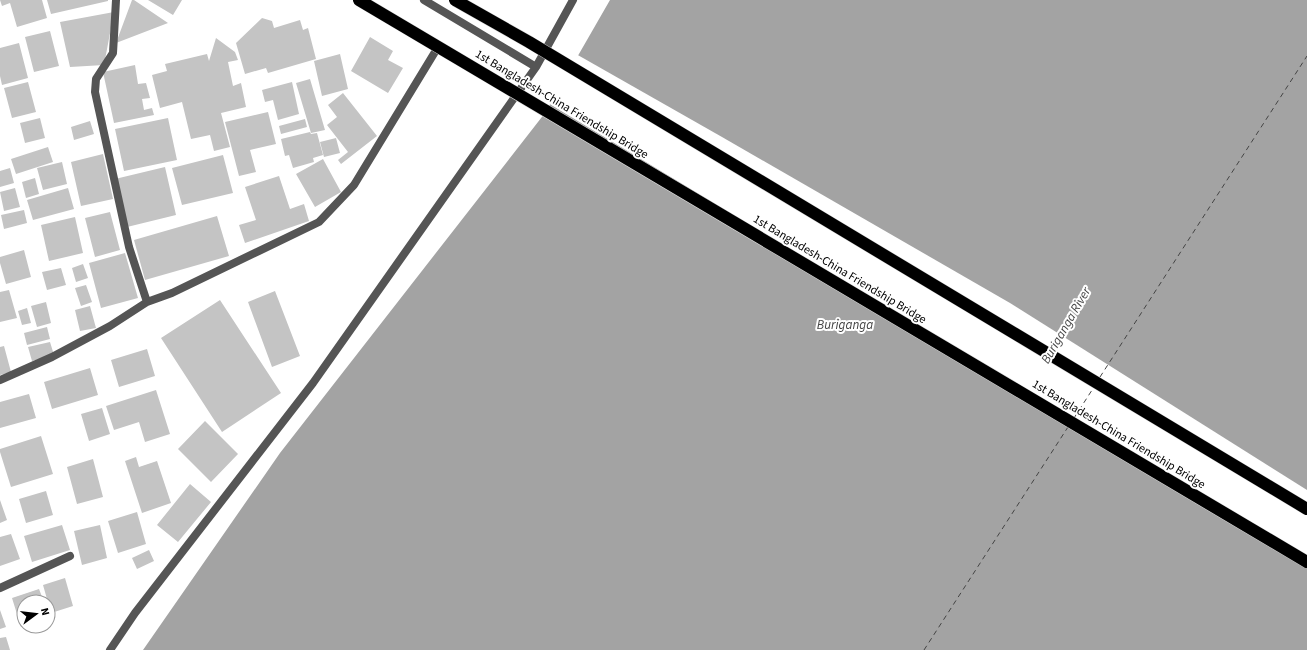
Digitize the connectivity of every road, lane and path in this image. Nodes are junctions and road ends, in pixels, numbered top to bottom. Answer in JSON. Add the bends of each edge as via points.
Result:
{"nodes":[{"id":1,"x":116,"y":0,"type":"edge"},
{"id":2,"x":359,"y":0,"type":"edge"},
{"id":3,"x":424,"y":0,"type":"edge"},
{"id":4,"x":455,"y":0,"type":"edge"},
{"id":5,"x":573,"y":0,"type":"edge"},
{"id":6,"x":438,"y":47,"type":"junction"},
{"id":7,"x":536,"y":67,"type":"junction"},
{"id":8,"x":147,"y":302,"type":"junction"},
{"id":9,"x":0,"y":380,"type":"edge"},
{"id":10,"x":1307,"y":509,"type":"edge"},
{"id":11,"x":70,"y":556,"type":"dead end"},
{"id":12,"x":1307,"y":562,"type":"edge"},
{"id":13,"x":0,"y":588,"type":"edge"},
{"id":14,"x":110,"y":650,"type":"edge"}],
"edges":[{"from":1,"to":8,"type":"street","via":[[113,53],[96,79],[95,92],[129,247]]},
{"from":2,"to":6,"type":"highway","name":"1st Bangladesh-China Friendship Bridge","bridge":true},
{"from":3,"to":7,"type":"street"},
{"from":4,"to":10,"type":"highway","bridge":true,"via":[[543,50]]},
{"from":5,"to":7,"type":"street"},
{"from":6,"to":8,"type":"street","via":[[354,185],[318,222],[184,287]]},
{"from":6,"to":12,"type":"highway","name":"1st Bangladesh-China Friendship Bridge","bridge":true},
{"from":7,"to":14,"type":"street","via":[[314,383],[135,613]]},
{"from":8,"to":9,"type":"street","via":[[110,326],[52,357]]},
{"from":11,"to":13,"type":"street"}]}
